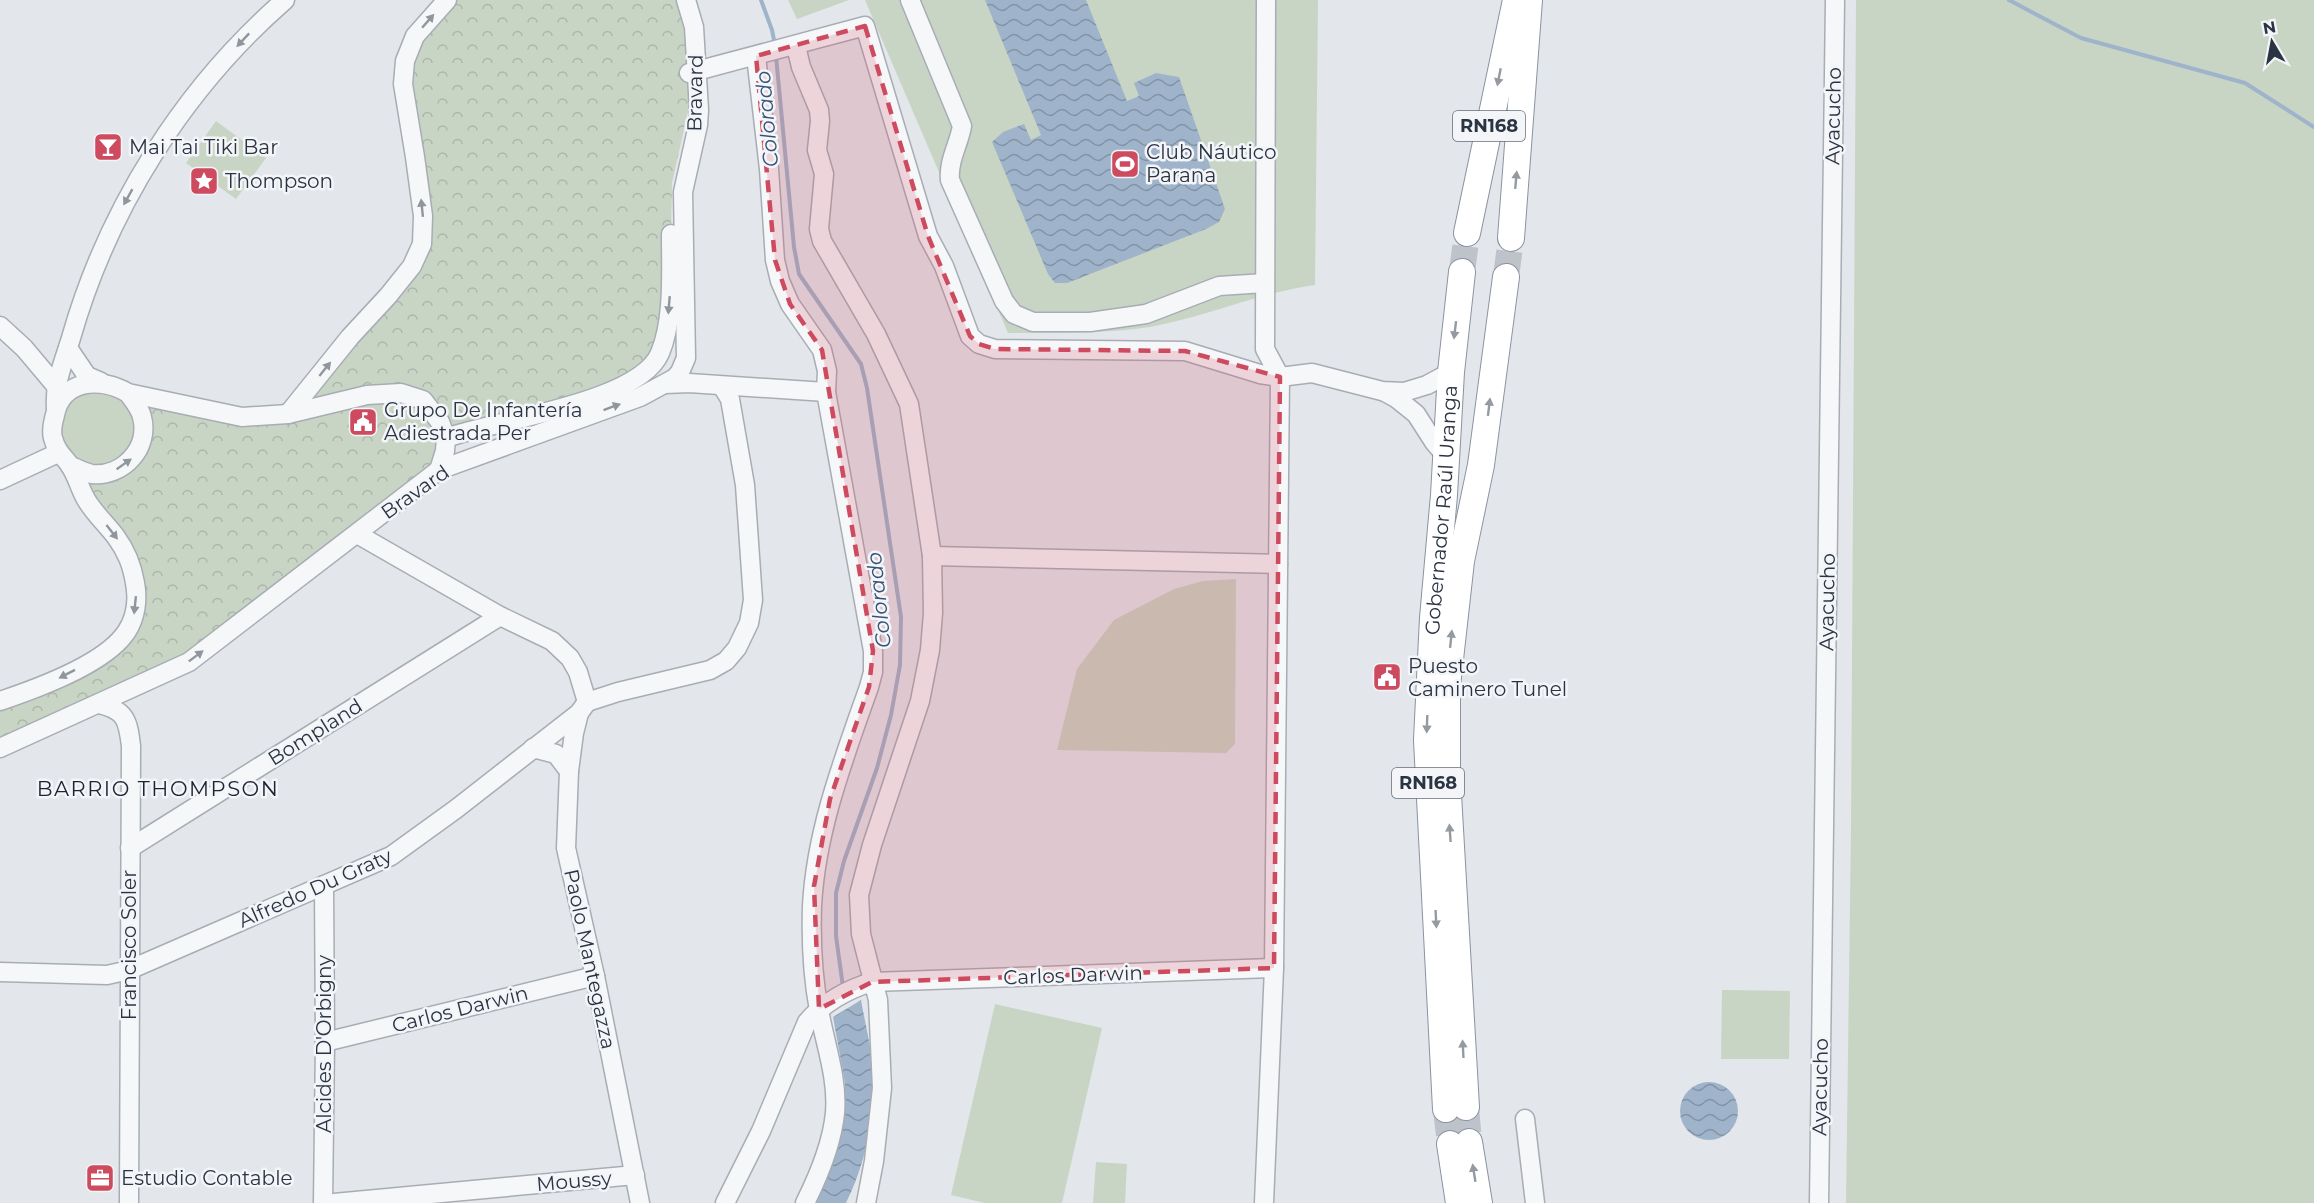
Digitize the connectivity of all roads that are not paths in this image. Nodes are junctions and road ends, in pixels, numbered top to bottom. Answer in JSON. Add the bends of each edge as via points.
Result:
{"nodes":[{"id":1,"x":285,"y":0,"type":"edge"},
{"id":2,"x":447,"y":0,"type":"edge"},
{"id":3,"x":677,"y":0,"type":"edge"},
{"id":4,"x":686,"y":0,"type":"edge"},
{"id":5,"x":910,"y":0,"type":"edge"},
{"id":6,"x":1266,"y":0,"type":"edge"},
{"id":7,"x":1516,"y":0,"type":"edge"},
{"id":8,"x":1529,"y":0,"type":"edge"},
{"id":9,"x":1835,"y":0,"type":"edge"},
{"id":10,"x":796,"y":46,"type":"junction"},
{"id":11,"x":756,"y":56,"type":"junction"},
{"id":12,"x":693,"y":72,"type":"junction"},
{"id":13,"x":1467,"y":233,"type":"tunnel mouth"},
{"id":14,"x":1510,"y":238,"type":"tunnel mouth"},
{"id":15,"x":1462,"y":272,"type":"tunnel mouth"},
{"id":16,"x":1506,"y":277,"type":"tunnel mouth"},
{"id":17,"x":1265,"y":283,"type":"junction"},
{"id":18,"x":0,"y":326,"type":"edge"},
{"id":19,"x":68,"y":348,"type":"junction"},
{"id":20,"x":1451,"y":372,"type":"junction"},
{"id":21,"x":1280,"y":377,"type":"junction"},
{"id":22,"x":101,"y":382,"type":"junction"},
{"id":23,"x":665,"y":384,"type":"junction"},
{"id":24,"x":56,"y":386,"type":"junction"},
{"id":25,"x":722,"y":386,"type":"junction"},
{"id":26,"x":1382,"y":391,"type":"junction"},
{"id":27,"x":826,"y":392,"type":"junction"},
{"id":28,"x":128,"y":393,"type":"junction"},
{"id":29,"x":56,"y":408,"type":"junction"},
{"id":30,"x":288,"y":414,"type":"junction"},
{"id":31,"x":446,"y":438,"type":"junction"},
{"id":32,"x":1447,"y":457,"type":"junction"},
{"id":33,"x":64,"y":459,"type":"junction"},
{"id":34,"x":439,"y":470,"type":"junction"},
{"id":35,"x":0,"y":480,"type":"edge"},
{"id":36,"x":357,"y":534,"type":"junction"},
{"id":37,"x":932,"y":556,"type":"junction"},
{"id":38,"x":1278,"y":564,"type":"junction"},
{"id":39,"x":500,"y":616,"type":"junction"},
{"id":40,"x":0,"y":701,"type":"edge"},
{"id":41,"x":99,"y":704,"type":"junction"},
{"id":42,"x":583,"y":707,"type":"junction"},
{"id":43,"x":533,"y":747,"type":"junction"},
{"id":44,"x":0,"y":748,"type":"edge"},
{"id":45,"x":569,"y":771,"type":"junction"},
{"id":46,"x":130,"y":848,"type":"junction"},
{"id":47,"x":324,"y":885,"type":"junction"},
{"id":48,"x":1274,"y":968,"type":"junction"},
{"id":49,"x":129,"y":970,"type":"junction"},
{"id":50,"x":0,"y":972,"type":"edge"},
{"id":51,"x":595,"y":976,"type":"junction"},
{"id":52,"x":867,"y":983,"type":"junction"},
{"id":53,"x":824,"y":1006,"type":"junction"},
{"id":54,"x":325,"y":1042,"type":"junction"},
{"id":55,"x":1525,"y":1119,"type":"dead end"},
{"id":56,"x":1459,"y":1143,"type":"tunnel mouth"},
{"id":57,"x":635,"y":1175,"type":"junction"},
{"id":58,"x":1463,"y":1201,"type":"edge"},
{"id":59,"x":129,"y":1203,"type":"edge"},
{"id":60,"x":323,"y":1203,"type":"edge"},
{"id":61,"x":334,"y":1203,"type":"edge"},
{"id":62,"x":640,"y":1203,"type":"edge"},
{"id":63,"x":725,"y":1203,"type":"edge"},
{"id":64,"x":806,"y":1203,"type":"edge"},
{"id":65,"x":866,"y":1203,"type":"edge"},
{"id":66,"x":1264,"y":1203,"type":"edge"},
{"id":67,"x":1535,"y":1203,"type":"edge"},
{"id":68,"x":1819,"y":1203,"type":"edge"}],
"edges":[{"from":1,"to":19,"type":"street","one_way":true,"via":[[222,62],[158,147],[108,239]]},
{"from":30,"to":2,"type":"street","one_way":true,"via":[[412,266],[422,244],[423,216],[403,84],[405,61],[415,36]]},
{"from":3,"to":12,"type":"street","name":"Bravard"},
{"from":4,"to":12,"type":"street","name":"Bravard","via":[[694,27]]},
{"from":5,"to":17,"type":"street","via":[[962,126],[949,170],[950,180],[999,291],[1014,314],[1033,322],[1090,322],[1146,314],[1219,286]]},
{"from":6,"to":17,"type":"street"},
{"from":7,"to":13,"type":"highway","number":"RN168","one_way":true},
{"from":14,"to":8,"type":"highway","number":"RN168","one_way":true},
{"from":9,"to":68,"type":"street","name":"Ayacucho"},
{"from":10,"to":11,"type":"street"},
{"from":10,"to":21,"type":"street","via":[[866,27],[928,236],[944,266],[970,336],[979,344],[995,349],[1185,351]]},
{"from":10,"to":37,"type":"street","via":[[819,110],[817,150],[824,174],[819,229],[822,241],[876,334],[909,404]]},
{"from":11,"to":12,"type":"street"},
{"from":11,"to":27,"type":"street","via":[[775,260],[790,304],[822,350]]},
{"from":12,"to":23,"type":"street","name":"Bravard","via":[[698,125],[683,192],[686,358],[680,372]]},
{"from":12,"to":31,"type":"street","name":"Bravard","one_way":true,"via":[[687,122],[672,183],[670,284],[666,335],[659,355],[643,374],[619,388]]},
{"from":15,"to":20,"type":"highway","name":"Gobernador Raúl Uranga","number":"RN168","one_way":true},
{"from":32,"to":16,"type":"highway","name":"Gobernador Raúl Uranga","number":"RN168","one_way":true,"via":[[1427,740],[1456,1108],[1448,686],[1461,561],[1481,465]]},
{"from":17,"to":21,"type":"street","via":[[1265,349]]},
{"from":18,"to":24,"type":"street"},
{"from":19,"to":22,"type":"street","via":[[87,376]]},
{"from":19,"to":24,"type":"street"},
{"from":20,"to":26,"type":"street","via":[[1404,392]]},
{"from":20,"to":32,"type":"highway","name":"Gobernador Raúl Uranga","number":"RN168"},
{"from":21,"to":26,"type":"street","via":[[1312,373]]},
{"from":21,"to":38,"type":"street"},
{"from":22,"to":28,"type":"street"},
{"from":22,"to":29,"type":"street","via":[[77,386],[66,393]]},
{"from":23,"to":25,"type":"street"},
{"from":34,"to":23,"type":"street","name":"Bravard","one_way":true},
{"from":24,"to":29,"type":"street"},
{"from":25,"to":27,"type":"street"},
{"from":25,"to":42,"type":"street","name":"Alfredo Du Graty","via":[[730,399],[745,485],[753,600],[749,623],[737,648],[726,661],[710,670],[618,692]]},
{"from":26,"to":32,"type":"street","via":[[1416,414]]},
{"from":27,"to":53,"type":"street","via":[[873,651],[873,672],[830,799],[815,878],[812,908]]},
{"from":28,"to":30,"type":"street","via":[[242,417]]},
{"from":33,"to":28,"type":"street","one_way":true,"via":[[91,474],[113,472],[132,459],[143,440],[143,417]]},
{"from":29,"to":33,"type":"street","via":[[52,436]]},
{"from":30,"to":31,"type":"street","via":[[368,394],[401,393],[423,400],[440,422]]},
{"from":31,"to":34,"type":"street"},
{"from":33,"to":35,"type":"street"},
{"from":33,"to":40,"type":"street","one_way":true,"via":[[88,502],[131,563],[135,609],[127,632],[117,643],[52,682]]},
{"from":34,"to":36,"type":"street","name":"Bravard"},
{"from":36,"to":39,"type":"street","name":"Paolo Mantegazza"},
{"from":41,"to":36,"type":"street","name":"Bravard","one_way":true,"via":[[189,662]]},
{"from":37,"to":38,"type":"street"},
{"from":37,"to":52,"type":"street","via":[[933,613],[921,701],[859,895]]},
{"from":38,"to":48,"type":"street"},
{"from":39,"to":42,"type":"street","name":"Paolo Mantegazza","via":[[552,641],[570,658],[578,672]]},
{"from":39,"to":46,"type":"street","name":"Bompland"},
{"from":41,"to":44,"type":"street","name":"Bravard"},
{"from":41,"to":46,"type":"street","name":"Francisco Soler","via":[[118,710],[128,725]]},
{"from":42,"to":43,"type":"street","name":"Alfredo Du Graty"},
{"from":42,"to":45,"type":"street","name":"Paolo Mantegazza","via":[[574,733]]},
{"from":43,"to":45,"type":"street","via":[[556,754]]},
{"from":43,"to":47,"type":"street","name":"Alfredo Du Graty","via":[[391,856]]},
{"from":45,"to":51,"type":"street","name":"Paolo Mantegazza","via":[[566,848]]},
{"from":46,"to":49,"type":"street","name":"Francisco Soler"},
{"from":47,"to":49,"type":"street","name":"Alfredo Du Graty"},
{"from":47,"to":54,"type":"street","name":"Alcides D'Orbigny"},
{"from":48,"to":52,"type":"street","name":"Carlos Darwin"},
{"from":48,"to":66,"type":"street"},
{"from":49,"to":50,"type":"street","name":"Alfredo Du Graty","via":[[107,975]]},
{"from":49,"to":59,"type":"street","name":"Francisco Soler"},
{"from":51,"to":54,"type":"street","name":"Carlos Darwin"},
{"from":51,"to":57,"type":"street","name":"Paolo Mantegazza"},
{"from":52,"to":53,"type":"street"},
{"from":52,"to":65,"type":"street","via":[[878,1000],[882,1088]]},
{"from":53,"to":63,"type":"street","via":[[807,1022],[761,1131]]},
{"from":53,"to":64,"type":"street","via":[[835,1114],[820,1174]]},
{"from":54,"to":60,"type":"street","name":"Alcides D'Orbigny"},
{"from":55,"to":67,"type":"street"},
{"from":56,"to":58,"type":"highway"},
{"from":57,"to":61,"type":"street","name":"Moussy"},
{"from":57,"to":62,"type":"street","name":"Paolo Mantegazza"}]}
